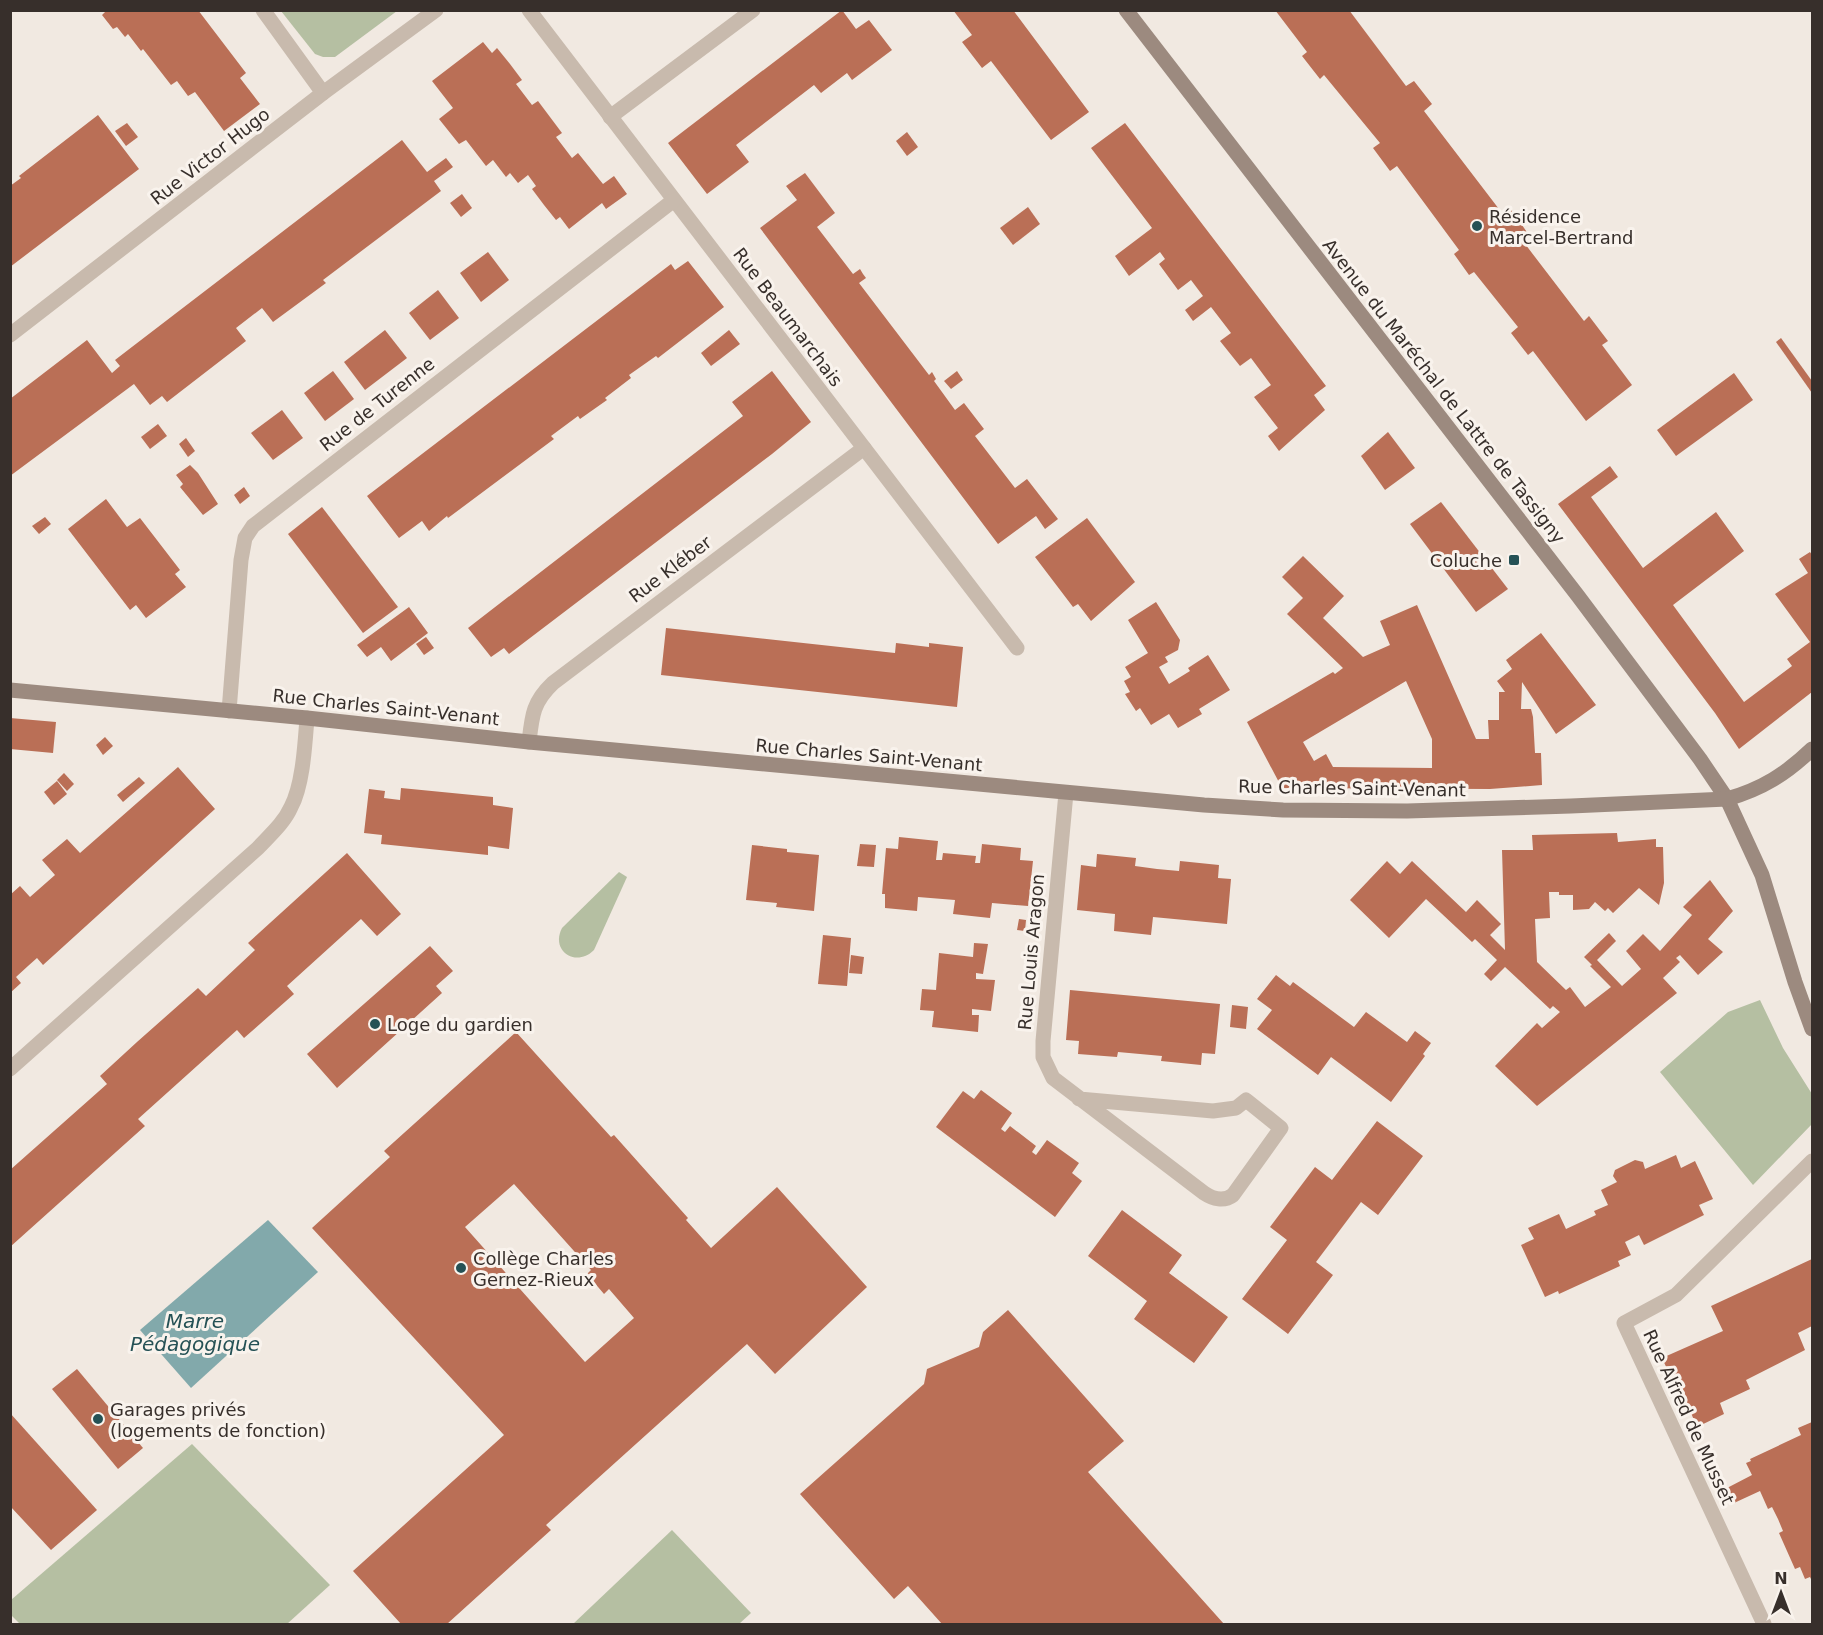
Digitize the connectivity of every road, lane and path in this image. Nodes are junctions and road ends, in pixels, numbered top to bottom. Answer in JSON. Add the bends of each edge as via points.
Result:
{"nodes":[{"id":1,"x":263,"y":10,"type":"edge"},
{"id":2,"x":436,"y":10,"type":"edge"},
{"id":3,"x":529,"y":10,"type":"edge"},
{"id":4,"x":753,"y":10,"type":"edge"},
{"id":5,"x":1126,"y":10,"type":"edge"},
{"id":6,"x":323,"y":93,"type":"junction"},
{"id":7,"x":610,"y":117,"type":"junction"},
{"id":8,"x":674,"y":200,"type":"junction"},
{"id":9,"x":10,"y":335,"type":"edge"},
{"id":10,"x":864,"y":447,"type":"junction"},
{"id":11,"x":1017,"y":648,"type":"dead end"},
{"id":12,"x":10,"y":690,"type":"edge"},
{"id":13,"x":229,"y":711,"type":"junction"},
{"id":14,"x":307,"y":718,"type":"junction"},
{"id":15,"x":529,"y":742,"type":"junction"},
{"id":16,"x":1812,"y":749,"type":"edge"},
{"id":17,"x":1066,"y":793,"type":"junction"},
{"id":18,"x":1727,"y":799,"type":"junction"},
{"id":19,"x":1812,"y":1029,"type":"edge"},
{"id":20,"x":10,"y":1069,"type":"edge"},
{"id":21,"x":1079,"y":1099,"type":"junction"},
{"id":22,"x":1812,"y":1161,"type":"edge"},
{"id":23,"x":1764,"y":1624,"type":"edge"}],
"edges":[{"from":1,"to":6,"type":"street"},
{"from":2,"to":6,"type":"street","name":"Rue Victor Hugo"},
{"from":3,"to":7,"type":"street","name":"Rue Beaumarchais"},
{"from":4,"to":7,"type":"street"},
{"from":5,"to":18,"type":"street","name":"Avenue du Maréchal de Lattre de Tassigny","via":[[1578,596]]},
{"from":6,"to":9,"type":"street","name":"Rue Victor Hugo"},
{"from":7,"to":8,"type":"street","name":"Rue Beaumarchais"},
{"from":8,"to":10,"type":"street","name":"Rue Beaumarchais"},
{"from":8,"to":13,"type":"street","name":"Rue de Turenne","via":[[253,526],[245,538],[241,560]]},
{"from":10,"to":11,"type":"street","name":"Rue Beaumarchais"},
{"from":10,"to":15,"type":"street","name":"Rue Kléber","via":[[553,682],[539,697]]},
{"from":12,"to":13,"type":"street","name":"Rue Charles Saint-Venant"},
{"from":13,"to":14,"type":"street","name":"Rue Charles Saint-Venant"},
{"from":14,"to":15,"type":"street","name":"Rue Charles Saint-Venant"},
{"from":14,"to":20,"type":"street","via":[[303,760],[292,806],[280,825]]},
{"from":15,"to":17,"type":"street","name":"Rue Charles Saint-Venant"},
{"from":16,"to":18,"type":"street","name":"Rue Charles Saint-Venant","via":[[1774,780]]},
{"from":17,"to":18,"type":"street","name":"Rue Charles Saint-Venant","via":[[1283,810],[1407,811]]},
{"from":17,"to":21,"type":"street","name":"Rue Louis Aragon","via":[[1043,1057],[1053,1078]]},
{"from":18,"to":19,"type":"street","name":"Avenue du Maréchal de Lattre de Tassigny","via":[[1762,875]]},
{"from":21,"to":21,"type":"street","name":"Rue Louis Aragon","via":[[1217,1199],[1233,1195],[1281,1128],[1246,1100],[1236,1108],[1213,1111]]},
{"from":22,"to":23,"type":"street","name":"Rue Alfred de Musset","via":[[1676,1295],[1624,1323]]}]}
